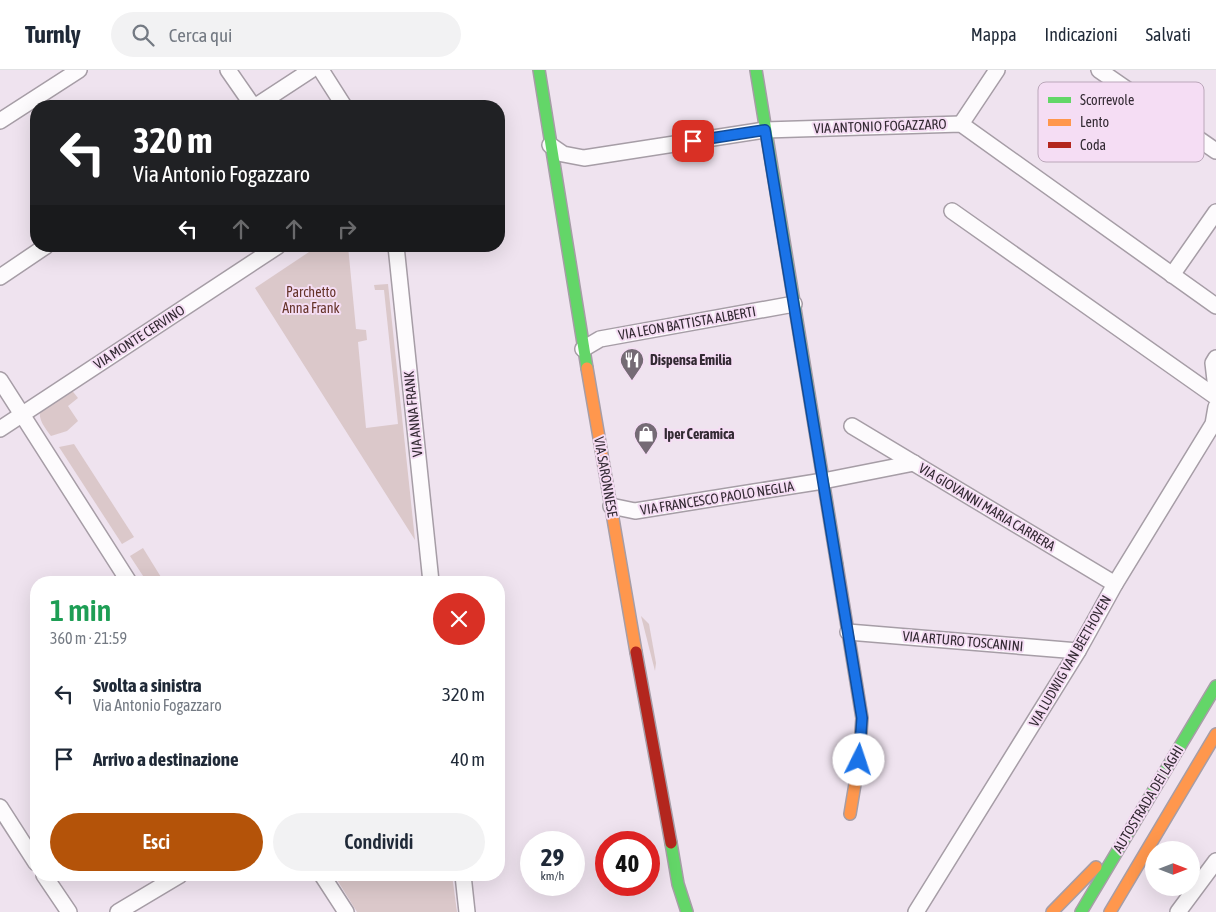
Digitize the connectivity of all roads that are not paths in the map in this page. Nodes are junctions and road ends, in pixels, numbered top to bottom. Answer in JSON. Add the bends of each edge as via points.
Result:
{"nodes":[{"id":1,"x":79,"y":70,"type":"edge"},
{"id":2,"x":228,"y":70,"type":"edge"},
{"id":3,"x":311,"y":70,"type":"edge"},
{"id":4,"x":321,"y":70,"type":"edge"},
{"id":5,"x":539,"y":70,"type":"edge"},
{"id":6,"x":756,"y":70,"type":"edge"},
{"id":7,"x":997,"y":70,"type":"edge"},
{"id":8,"x":1099,"y":70,"type":"edge"},
{"id":9,"x":1116,"y":82,"type":"edge"},
{"id":10,"x":33,"y":100,"type":"edge"},
{"id":11,"x":250,"y":100,"type":"edge"},
{"id":12,"x":264,"y":100,"type":"edge"},
{"id":13,"x":340,"y":100,"type":"edge"},
{"id":14,"x":30,"y":102,"type":"edge"},
{"id":15,"x":0,"y":121,"type":"edge"},
{"id":16,"x":961,"y":124,"type":"junction"},
{"id":17,"x":765,"y":130,"type":"junction"},
{"id":18,"x":1204,"y":143,"type":"edge"},
{"id":19,"x":550,"y":145,"type":"junction"},
{"id":20,"x":1216,"y":151,"type":"edge"},
{"id":21,"x":952,"y":211,"type":"dead end"},
{"id":22,"x":1216,"y":212,"type":"edge"},
{"id":23,"x":37,"y":252,"type":"edge"},
{"id":24,"x":269,"y":252,"type":"edge"},
{"id":25,"x":397,"y":252,"type":"edge"},
{"id":26,"x":1172,"y":275,"type":"junction"},
{"id":27,"x":0,"y":277,"type":"edge"},
{"id":28,"x":794,"y":304,"type":"junction"},
{"id":29,"x":1216,"y":306,"type":"edge"},
{"id":30,"x":583,"y":349,"type":"junction"},
{"id":31,"x":1216,"y":358,"type":"edge"},
{"id":32,"x":0,"y":380,"type":"edge"},
{"id":33,"x":1216,"y":390,"type":"edge"},
{"id":34,"x":1216,"y":397,"type":"edge"},
{"id":35,"x":1216,"y":407,"type":"edge"},
{"id":36,"x":22,"y":414,"type":"junction"},
{"id":37,"x":852,"y":426,"type":"dead end"},
{"id":38,"x":0,"y":429,"type":"edge"},
{"id":39,"x":914,"y":463,"type":"junction"},
{"id":40,"x":823,"y":481,"type":"junction"},
{"id":41,"x":611,"y":506,"type":"junction"},
{"id":42,"x":125,"y":576,"type":"edge"},
{"id":43,"x":430,"y":576,"type":"edge"},
{"id":44,"x":1114,"y":584,"type":"junction"},
{"id":45,"x":848,"y":632,"type":"junction"},
{"id":46,"x":1078,"y":651,"type":"junction"},
{"id":47,"x":1216,"y":686,"type":"edge"},
{"id":48,"x":1216,"y":734,"type":"edge"},
{"id":49,"x":0,"y":808,"type":"edge"},
{"id":50,"x":850,"y":814,"type":"dead end"},
{"id":51,"x":1128,"y":834,"type":"junction"},
{"id":52,"x":30,"y":854,"type":"edge"},
{"id":53,"x":1216,"y":861,"type":"edge"},
{"id":54,"x":48,"y":881,"type":"edge"},
{"id":55,"x":170,"y":881,"type":"edge"},
{"id":56,"x":326,"y":881,"type":"edge"},
{"id":57,"x":464,"y":881,"type":"edge"},
{"id":58,"x":678,"y":884,"type":"junction"},
{"id":59,"x":69,"y":912,"type":"edge"},
{"id":60,"x":118,"y":912,"type":"edge"},
{"id":61,"x":346,"y":912,"type":"edge"},
{"id":62,"x":467,"y":912,"type":"edge"},
{"id":63,"x":674,"y":912,"type":"edge"},
{"id":64,"x":687,"y":912,"type":"edge"},
{"id":65,"x":916,"y":912,"type":"edge"},
{"id":66,"x":1052,"y":912,"type":"edge"},
{"id":67,"x":1081,"y":912,"type":"edge"},
{"id":68,"x":1110,"y":912,"type":"edge"},
{"id":69,"x":1178,"y":912,"type":"edge"}],
"edges":[{"from":1,"to":10,"type":"street"},
{"from":2,"to":11,"type":"street"},
{"from":3,"to":12,"type":"street"},
{"from":4,"to":13,"type":"street"},
{"from":5,"to":19,"type":"main road","name":"VIA SARONNESE"},
{"from":6,"to":17,"type":"main road"},
{"from":7,"to":16,"type":"street"},
{"from":8,"to":9,"type":"street"},
{"from":14,"to":15,"type":"street"},
{"from":16,"to":17,"type":"street","name":"VIA ANTONIO FOGAZZARO"},
{"from":16,"to":26,"type":"street","name":"VIA ANTONIO FOGAZZARO"},
{"from":17,"to":19,"type":"street","name":"VIA ANTONIO FOGAZZARO","via":[[584,158],[563,154]]},
{"from":17,"to":28,"type":"main road"},
{"from":18,"to":20,"type":"street"},
{"from":19,"to":30,"type":"main road","name":"VIA SARONNESE"},
{"from":21,"to":34,"type":"street"},
{"from":22,"to":26,"type":"street"},
{"from":23,"to":27,"type":"street"},
{"from":24,"to":36,"type":"street","name":"VIA MONTE CERVINO"},
{"from":25,"to":43,"type":"street","name":"VIA ANNA FRANK"},
{"from":26,"to":29,"type":"street","name":"VIA ANTONIO FOGAZZARO"},
{"from":28,"to":30,"type":"street","name":"VIA LEON BATTISTA ALBERTI","via":[[600,339]]},
{"from":28,"to":40,"type":"main road"},
{"from":30,"to":41,"type":"main road","name":"VIA SARONNESE"},
{"from":31,"to":33,"type":"street","via":[[1213,362]]},
{"from":32,"to":36,"type":"street"},
{"from":35,"to":44,"type":"street","name":"VIA LUDWIG VAN BEETHOVEN","via":[[1213,424]]},
{"from":36,"to":38,"type":"street","name":"VIA MONTE CERVINO"},
{"from":36,"to":42,"type":"street"},
{"from":37,"to":39,"type":"street"},
{"from":39,"to":40,"type":"street","name":"VIA GIOVANNI MARIA CARRERA"},
{"from":39,"to":44,"type":"street","name":"VIA GIOVANNI MARIA CARRERA"},
{"from":40,"to":41,"type":"street","name":"VIA FRANCESCO PAOLO NEGLIA","via":[[635,511]]},
{"from":40,"to":45,"type":"main road"},
{"from":41,"to":58,"type":"main road","name":"VIA SARONNESE"},
{"from":44,"to":46,"type":"street","name":"VIA LUDWIG VAN BEETHOVEN"},
{"from":45,"to":46,"type":"street","name":"VIA ARTURO TOSCANINI"},
{"from":45,"to":50,"type":"main road","via":[[862,718]]},
{"from":46,"to":65,"type":"street","name":"VIA LUDWIG VAN BEETHOVEN"},
{"from":47,"to":51,"type":"main road","name":"AUTOSTRADA DEI LAGHI"},
{"from":48,"to":68,"type":"main road","name":"AUTOSTRADA DEI LAGHI"},
{"from":49,"to":52,"type":"street"},
{"from":51,"to":66,"type":"main road"},
{"from":51,"to":67,"type":"main road","name":"AUTOSTRADA DEI LAGHI"},
{"from":53,"to":69,"type":"street"},
{"from":54,"to":59,"type":"street"},
{"from":55,"to":60,"type":"street"},
{"from":56,"to":61,"type":"street"},
{"from":57,"to":62,"type":"street"},
{"from":58,"to":63,"type":"main road","name":"VIA SARONNESE"},
{"from":58,"to":64,"type":"main road","name":"VIA SARONNESE"}]}
